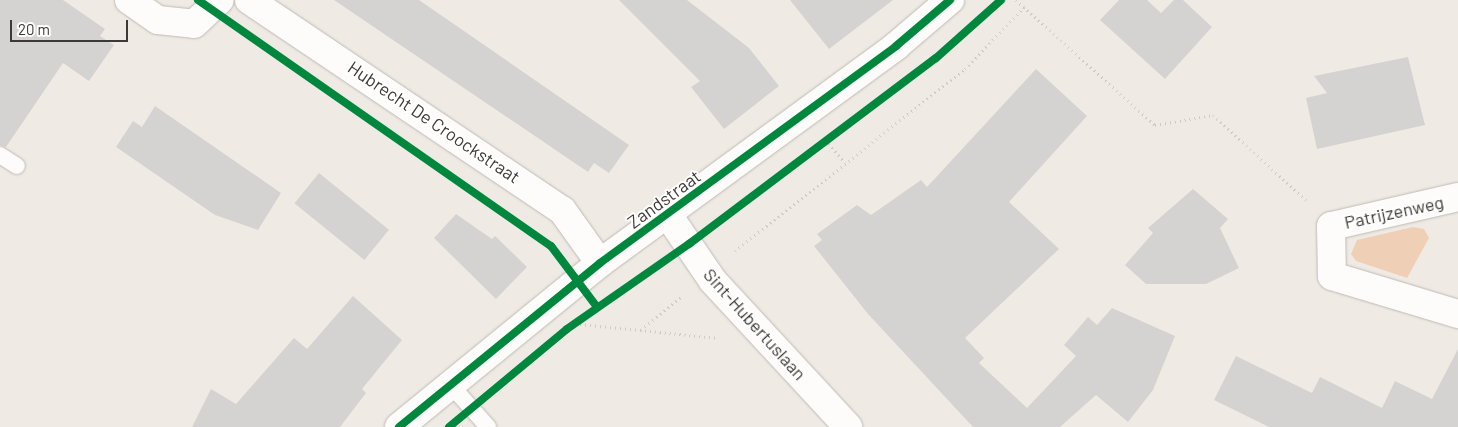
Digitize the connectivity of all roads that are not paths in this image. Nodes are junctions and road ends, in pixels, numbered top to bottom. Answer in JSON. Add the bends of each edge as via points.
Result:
{"nodes":[{"id":1,"x":129,"y":0,"type":"edge"},
{"id":2,"x":220,"y":0,"type":"edge"},
{"id":3,"x":249,"y":0,"type":"edge"},
{"id":4,"x":950,"y":0,"type":"edge"},
{"id":5,"x":0,"y":155,"type":"edge"},
{"id":6,"x":17,"y":166,"type":"dead end"},
{"id":7,"x":1458,"y":197,"type":"edge"},
{"id":8,"x":668,"y":215,"type":"junction"},
{"id":9,"x":600,"y":262,"type":"junction"},
{"id":10,"x":1458,"y":314,"type":"edge"},
{"id":11,"x":449,"y":383,"type":"junction"},
{"id":12,"x":398,"y":427,"type":"edge"},
{"id":13,"x":488,"y":427,"type":"edge"},
{"id":14,"x":848,"y":427,"type":"edge"}],
"edges":[{"from":1,"to":2,"type":"street","via":[[158,20],[194,24]]},
{"from":3,"to":9,"type":"street","name":"Hubrecht De Croockstraat","via":[[562,210]]},
{"from":4,"to":8,"type":"street","name":"Zandstraat","via":[[896,46]]},
{"from":5,"to":6,"type":"lane"},
{"from":7,"to":10,"type":"street","name":"Patrijzenweg","via":[[1331,226],[1332,276]]},
{"from":8,"to":9,"type":"street","name":"Zandstraat"},
{"from":8,"to":14,"type":"street","name":"Sint-Hubertuslaan","via":[[708,274]]},
{"from":9,"to":11,"type":"street","name":"Zandstraat"},
{"from":11,"to":12,"type":"street","name":"Zandstraat"},
{"from":11,"to":13,"type":"lane"}]}
